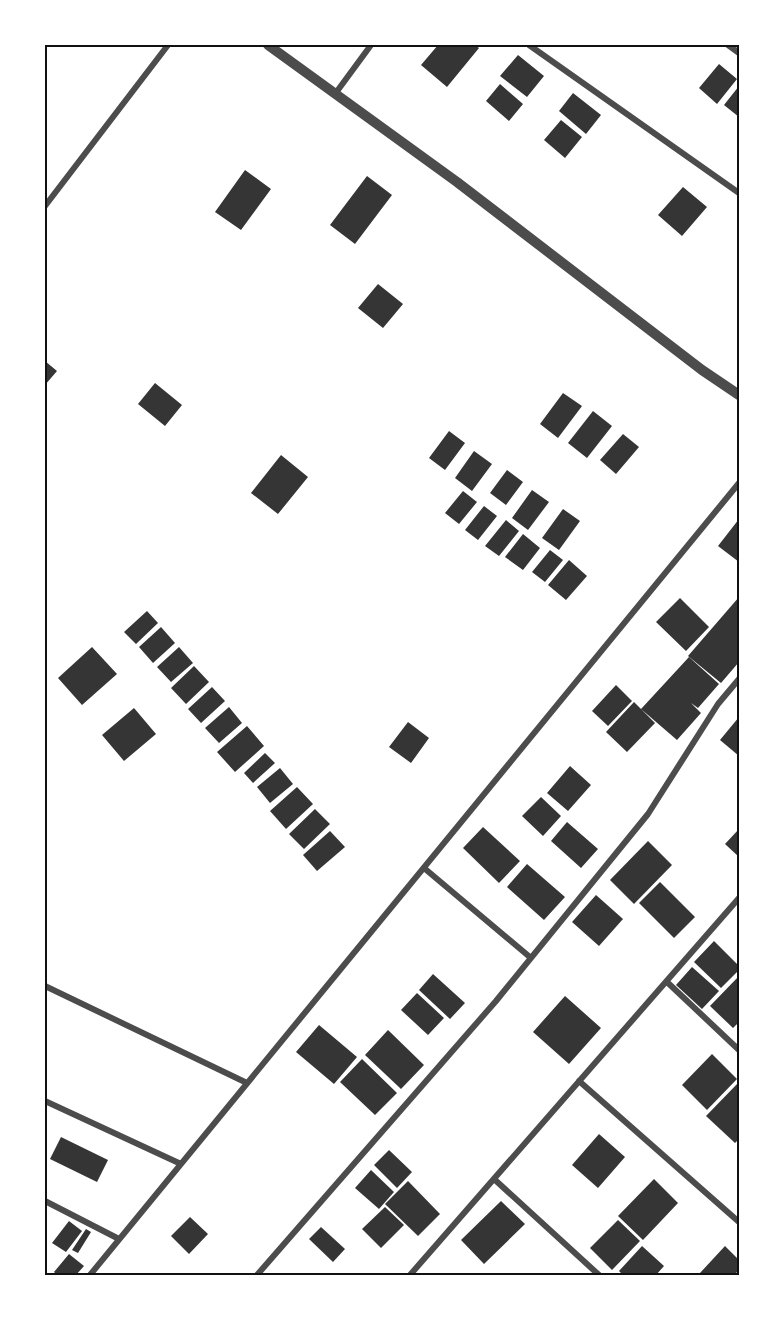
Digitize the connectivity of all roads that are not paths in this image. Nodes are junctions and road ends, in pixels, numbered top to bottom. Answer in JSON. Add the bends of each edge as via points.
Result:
{"nodes":[{"id":1,"x":168,"y":45,"type":"edge"},
{"id":2,"x":268,"y":45,"type":"edge"},
{"id":3,"x":371,"y":45,"type":"edge"},
{"id":4,"x":529,"y":45,"type":"edge"},
{"id":5,"x":728,"y":45,"type":"edge"},
{"id":6,"x":739,"y":53,"type":"edge"},
{"id":7,"x":335,"y":94,"type":"junction"},
{"id":8,"x":739,"y":194,"type":"edge"},
{"id":9,"x":45,"y":206,"type":"edge"},
{"id":10,"x":739,"y":395,"type":"edge"},
{"id":11,"x":739,"y":483,"type":"edge"},
{"id":12,"x":739,"y":679,"type":"edge"},
{"id":13,"x":424,"y":868,"type":"junction"},
{"id":14,"x":739,"y":898,"type":"edge"},
{"id":15,"x":531,"y":958,"type":"junction"},
{"id":16,"x":667,"y":982,"type":"junction"},
{"id":17,"x":45,"y":986,"type":"edge"},
{"id":18,"x":739,"y":1050,"type":"edge"},
{"id":19,"x":579,"y":1081,"type":"junction"},
{"id":20,"x":247,"y":1083,"type":"junction"},
{"id":21,"x":45,"y":1101,"type":"edge"},
{"id":22,"x":181,"y":1164,"type":"junction"},
{"id":23,"x":494,"y":1179,"type":"junction"},
{"id":24,"x":45,"y":1201,"type":"edge"},
{"id":25,"x":739,"y":1222,"type":"edge"},
{"id":26,"x":119,"y":1239,"type":"junction"},
{"id":27,"x":90,"y":1275,"type":"edge"},
{"id":28,"x":258,"y":1275,"type":"edge"},
{"id":29,"x":410,"y":1275,"type":"edge"},
{"id":30,"x":599,"y":1275,"type":"edge"}],
"edges":[{"from":1,"to":9,"type":"street"},
{"from":2,"to":7,"type":"street"},
{"from":3,"to":7,"type":"street"},
{"from":4,"to":8,"type":"street"},
{"from":5,"to":6,"type":"street"},
{"from":7,"to":10,"type":"street"},
{"from":11,"to":13,"type":"street"},
{"from":12,"to":15,"type":"street","via":[[718,704],[648,814]]},
{"from":13,"to":15,"type":"street"},
{"from":13,"to":20,"type":"street"},
{"from":14,"to":16,"type":"street"},
{"from":15,"to":28,"type":"street"},
{"from":16,"to":18,"type":"street"},
{"from":16,"to":19,"type":"street"},
{"from":17,"to":20,"type":"street"},
{"from":19,"to":23,"type":"street"},
{"from":19,"to":25,"type":"street"},
{"from":20,"to":22,"type":"street"},
{"from":21,"to":22,"type":"street"},
{"from":22,"to":26,"type":"street"},
{"from":23,"to":29,"type":"street"},
{"from":23,"to":30,"type":"street"},
{"from":24,"to":26,"type":"street"},
{"from":26,"to":27,"type":"street"}]}
